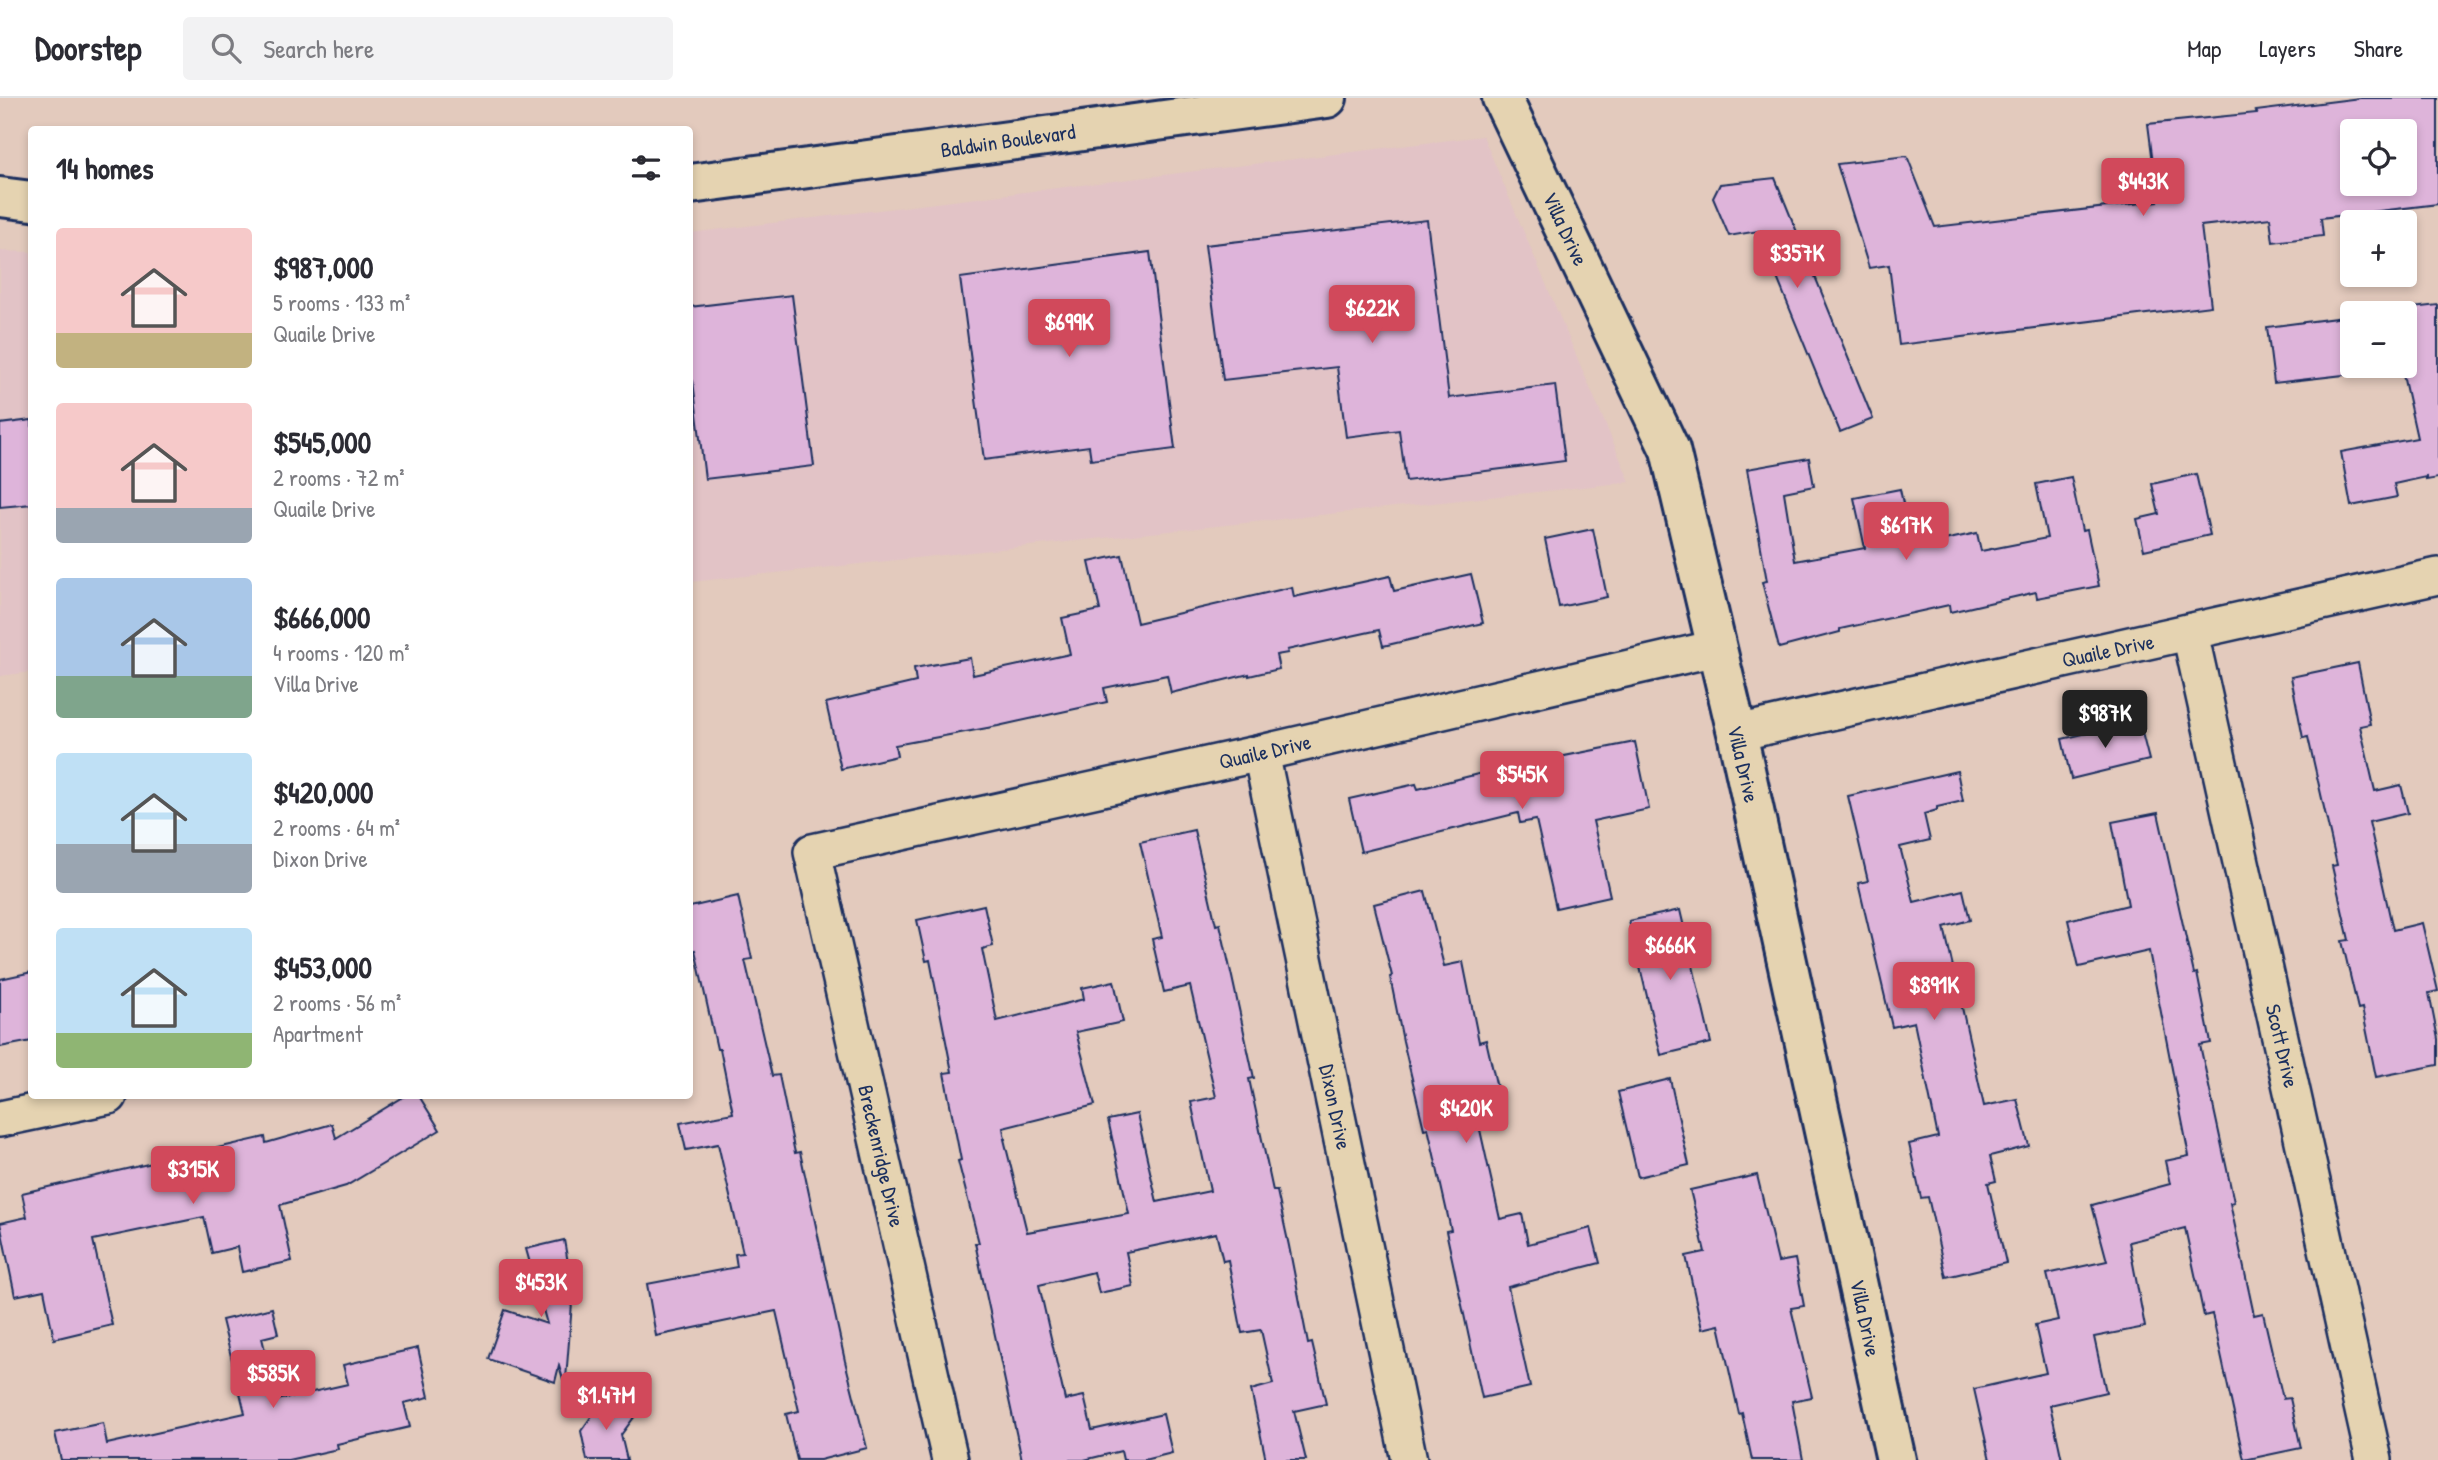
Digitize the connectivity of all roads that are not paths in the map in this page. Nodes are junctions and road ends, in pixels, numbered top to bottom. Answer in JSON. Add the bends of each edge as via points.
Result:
{"nodes":[{"id":1,"x":1327,"y":98,"type":"edge"},
{"id":2,"x":1502,"y":98,"type":"edge"},
{"id":3,"x":693,"y":184,"type":"edge"},
{"id":4,"x":0,"y":197,"type":"edge"},
{"id":5,"x":28,"y":200,"type":"edge"},
{"id":6,"x":2438,"y":576,"type":"edge"},
{"id":7,"x":2190,"y":632,"type":"junction"},
{"id":8,"x":1716,"y":648,"type":"junction"},
{"id":9,"x":1737,"y":733,"type":"junction"},
{"id":10,"x":1261,"y":753,"type":"junction"},
{"id":11,"x":812,"y":852,"type":"joint"},
{"id":12,"x":95,"y":1099,"type":"edge"},
{"id":13,"x":0,"y":1119,"type":"edge"},
{"id":14,"x":950,"y":1460,"type":"edge"},
{"id":15,"x":1409,"y":1460,"type":"edge"},
{"id":16,"x":1896,"y":1460,"type":"edge"},
{"id":17,"x":2374,"y":1460,"type":"edge"}],
"edges":[{"from":1,"to":3,"type":"street","name":"Baldwin Boulevard"},
{"from":2,"to":8,"type":"street","name":"Villa Drive","via":[[1670,450]]},
{"from":4,"to":5,"type":"street"},
{"from":6,"to":7,"type":"street","name":"Quaile Drive"},
{"from":7,"to":9,"type":"street","name":"Quaile Drive"},
{"from":7,"to":17,"type":"street","name":"Scott Drive"},
{"from":8,"to":9,"type":"street","name":"Villa Drive"},
{"from":8,"to":10,"type":"street","name":"Quaile Drive"},
{"from":9,"to":16,"type":"street","name":"Villa Drive"},
{"from":10,"to":11,"type":"street","name":"Quaile Drive"},
{"from":10,"to":15,"type":"street","name":"Dixon Drive"},
{"from":11,"to":14,"type":"street","name":"Breckenridge Drive"},
{"from":12,"to":13,"type":"street"}]}
